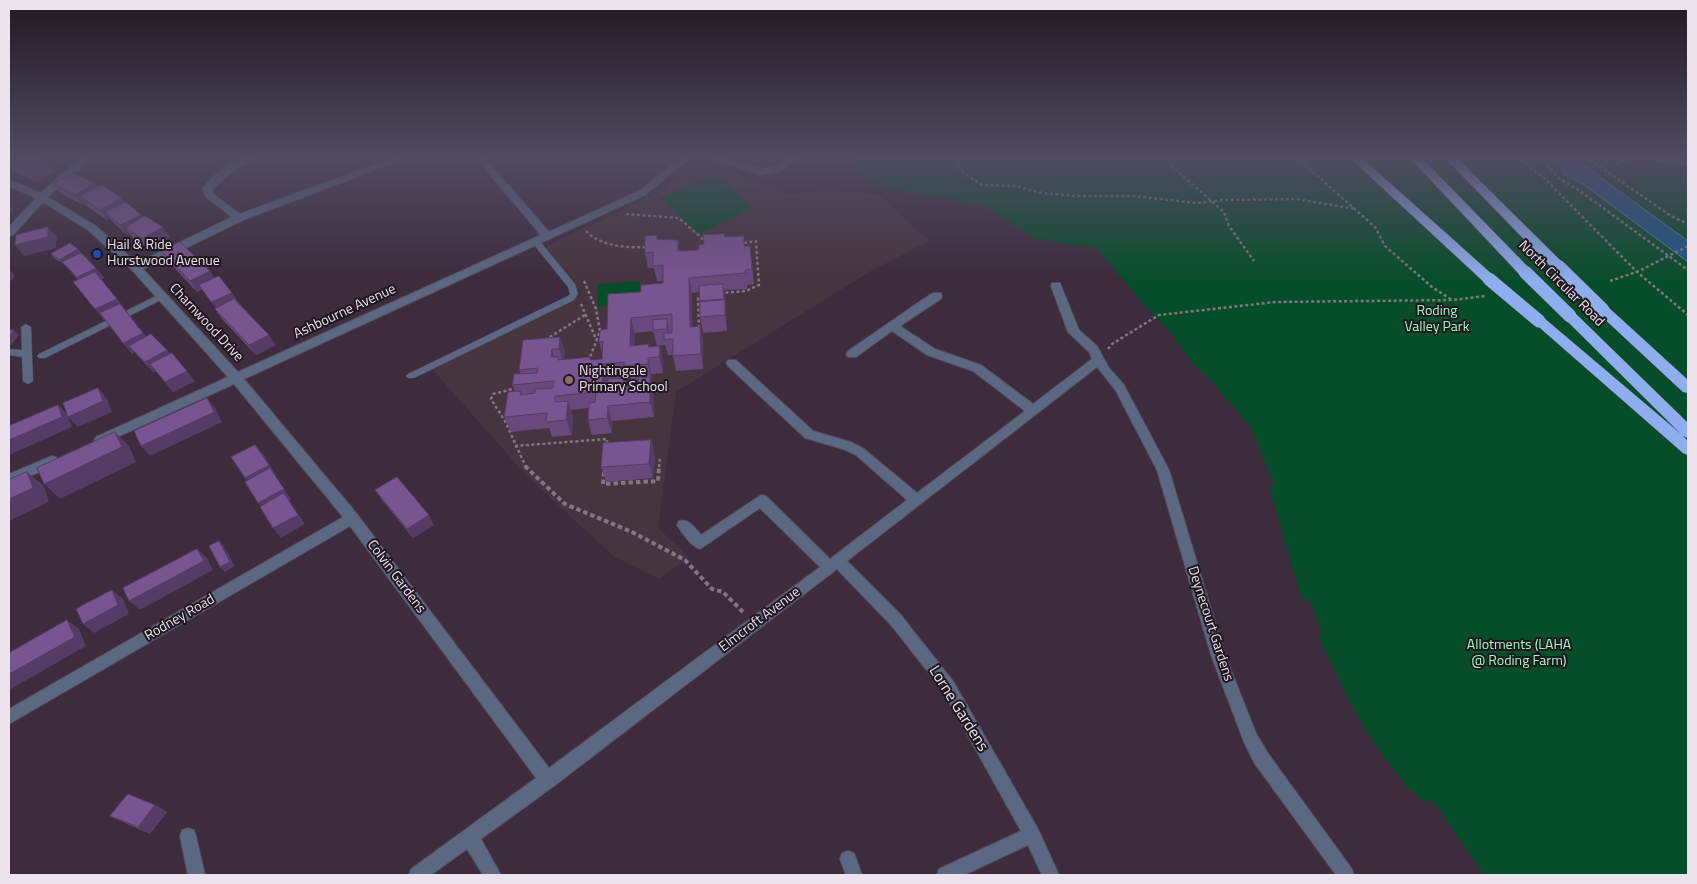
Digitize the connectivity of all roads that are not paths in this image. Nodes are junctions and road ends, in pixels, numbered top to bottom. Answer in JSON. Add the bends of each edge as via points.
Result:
{"nodes":[{"id":1,"x":41,"y":198,"type":"edge"},
{"id":2,"x":44,"y":198,"type":"edge"},
{"id":3,"x":213,"y":198,"type":"edge"},
{"id":4,"x":293,"y":198,"type":"edge"},
{"id":5,"x":514,"y":198,"type":"edge"},
{"id":6,"x":630,"y":198,"type":"edge"},
{"id":7,"x":1400,"y":198,"type":"edge"},
{"id":8,"x":1454,"y":198,"type":"edge"},
{"id":9,"x":1490,"y":198,"type":"edge"},
{"id":10,"x":239,"y":218,"type":"junction"},
{"id":11,"x":9,"y":233,"type":"edge"},
{"id":12,"x":546,"y":236,"type":"junction"},
{"id":13,"x":535,"y":241,"type":"junction"},
{"id":14,"x":136,"y":268,"type":"junction"},
{"id":15,"x":1056,"y":286,"type":"dead end"},
{"id":16,"x":162,"y":296,"type":"junction"},
{"id":17,"x":937,"y":296,"type":"dead end"},
{"id":18,"x":26,"y":327,"type":"dead end"},
{"id":19,"x":894,"y":327,"type":"junction"},
{"id":20,"x":9,"y":352,"type":"edge"},
{"id":21,"x":27,"y":354,"type":"junction"},
{"id":22,"x":852,"y":354,"type":"dead end"},
{"id":23,"x":42,"y":356,"type":"dead end"},
{"id":24,"x":1100,"y":359,"type":"junction"},
{"id":25,"x":732,"y":363,"type":"dead end"},
{"id":26,"x":411,"y":376,"type":"dead end"},
{"id":27,"x":237,"y":379,"type":"junction"},
{"id":28,"x":28,"y":381,"type":"dead end"},
{"id":29,"x":1688,"y":388,"type":"edge"},
{"id":30,"x":1034,"y":410,"type":"junction"},
{"id":31,"x":1688,"y":432,"type":"edge"},
{"id":32,"x":86,"y":446,"type":"edge"},
{"id":33,"x":1688,"y":449,"type":"edge"},
{"id":34,"x":60,"y":458,"type":"edge"},
{"id":35,"x":9,"y":480,"type":"edge"},
{"id":36,"x":917,"y":501,"type":"junction"},
{"id":37,"x":352,"y":518,"type":"junction"},
{"id":38,"x":684,"y":525,"type":"dead end"},
{"id":39,"x":834,"y":564,"type":"junction"},
{"id":40,"x":9,"y":717,"type":"edge"},
{"id":41,"x":548,"y":780,"type":"junction"},
{"id":42,"x":1032,"y":835,"type":"junction"},
{"id":43,"x":188,"y":836,"type":"dead end"},
{"id":44,"x":470,"y":837,"type":"junction"},
{"id":45,"x":197,"y":875,"type":"edge"},
{"id":46,"x":417,"y":875,"type":"edge"},
{"id":47,"x":493,"y":875,"type":"edge"},
{"id":48,"x":945,"y":875,"type":"edge"},
{"id":49,"x":1051,"y":875,"type":"edge"},
{"id":50,"x":1346,"y":875,"type":"edge"}],
"edges":[{"from":1,"to":11,"type":"street"},
{"from":2,"to":14,"type":"street","name":"Charnwood Drive","via":[[92,228]]},
{"from":3,"to":10,"type":"street"},
{"from":4,"to":10,"type":"street"},
{"from":5,"to":12,"type":"street"},
{"from":6,"to":12,"type":"street","name":"Ashbourne Avenue"},
{"from":7,"to":33,"type":"highway","bridge":true},
{"from":8,"to":31,"type":"highway","name":"North Circular Road","bridge":true},
{"from":9,"to":29,"type":"highway","name":"North Circular Road","bridge":true,"via":[[1603,310]]},
{"from":10,"to":14,"type":"street"},
{"from":12,"to":13,"type":"street","name":"Ashbourne Avenue"},
{"from":13,"to":26,"type":"lane","via":[[572,286],[574,294],[571,298]]},
{"from":13,"to":27,"type":"street","name":"Ashbourne Avenue"},
{"from":14,"to":16,"type":"street","name":"Charnwood Drive"},
{"from":15,"to":24,"type":"street","name":"Deynecourt Gardens","via":[[1074,332]]},
{"from":16,"to":23,"type":"lane"},
{"from":16,"to":27,"type":"street","name":"Charnwood Drive"},
{"from":17,"to":19,"type":"street","via":[[902,318]]},
{"from":18,"to":21,"type":"lane"},
{"from":19,"to":22,"type":"street"},
{"from":19,"to":30,"type":"street","via":[[931,352],[977,368]]},
{"from":20,"to":21,"type":"lane"},
{"from":21,"to":28,"type":"lane"},
{"from":24,"to":30,"type":"street","name":"Elmcroft Avenue"},
{"from":24,"to":50,"type":"street","name":"Deynecourt Gardens","via":[[1105,371],[1120,388],[1162,470],[1218,655],[1250,737],[1261,758]]},
{"from":25,"to":36,"type":"street","via":[[809,435],[847,445],[860,452]]},
{"from":27,"to":32,"type":"street","name":"Ashbourne Avenue"},
{"from":27,"to":37,"type":"street","name":"Colvin Gardens"},
{"from":30,"to":36,"type":"street","name":"Elmcroft Avenue"},
{"from":34,"to":35,"type":"street"},
{"from":36,"to":39,"type":"street","name":"Elmcroft Avenue"},
{"from":37,"to":40,"type":"street","name":"Rodney Road"},
{"from":37,"to":41,"type":"street","name":"Colvin Gardens"},
{"from":38,"to":39,"type":"street","name":"Lorne Gardens","via":[[700,543],[761,500]]},
{"from":39,"to":41,"type":"street","name":"Elmcroft Avenue"},
{"from":39,"to":42,"type":"street","name":"Lorne Gardens","via":[[896,620],[948,686]]},
{"from":41,"to":44,"type":"street","name":"Elmcroft Avenue"},
{"from":42,"to":48,"type":"street"},
{"from":42,"to":49,"type":"street","name":"Lorne Gardens"},
{"from":43,"to":45,"type":"street"},
{"from":44,"to":46,"type":"street","name":"Elmcroft Avenue"},
{"from":44,"to":47,"type":"street"}]}
